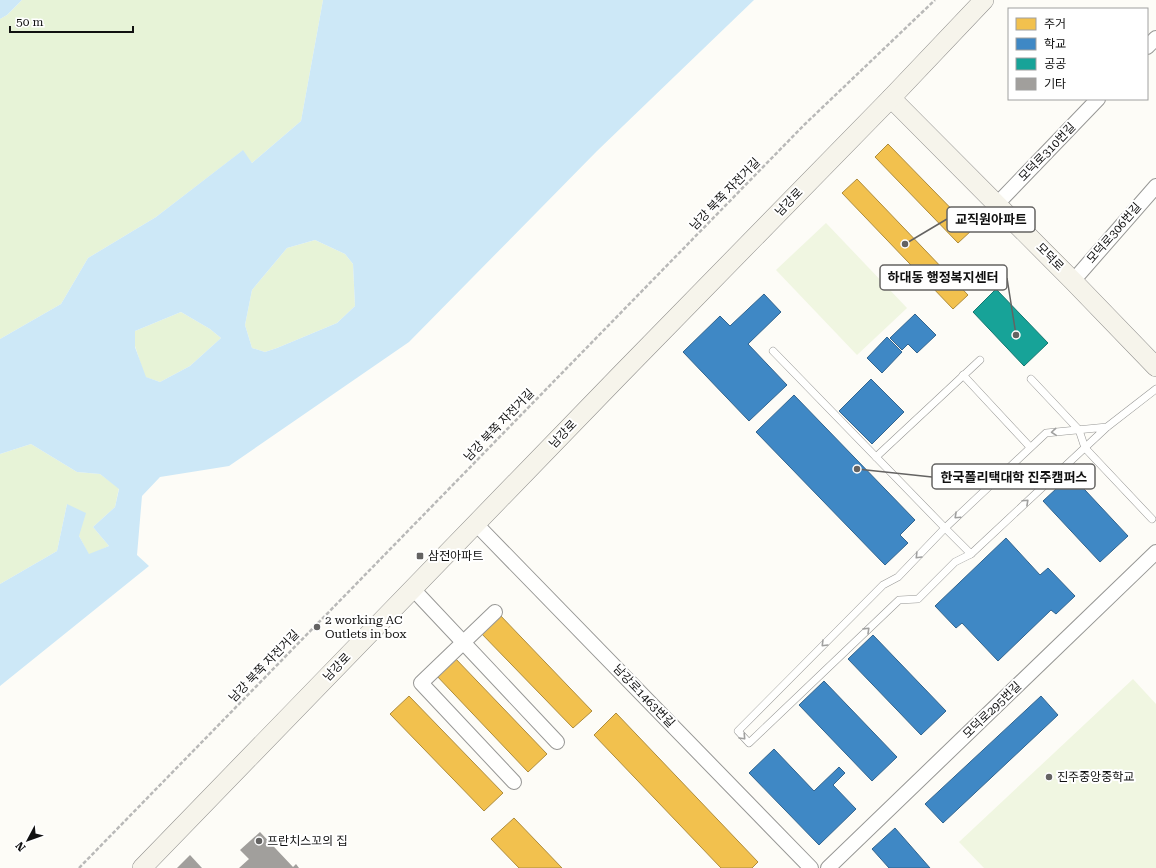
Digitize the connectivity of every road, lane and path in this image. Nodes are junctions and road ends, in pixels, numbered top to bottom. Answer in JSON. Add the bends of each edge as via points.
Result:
{"nodes":[{"id":1,"x":935,"y":0,"type":"edge"},
{"id":2,"x":984,"y":0,"type":"edge"},
{"id":3,"x":1156,"y":38,"type":"edge"},
{"id":4,"x":1148,"y":47,"type":"edge"},
{"id":5,"x":891,"y":98,"type":"junction"},
{"id":6,"x":1097,"y":100,"type":"edge"},
{"id":7,"x":1156,"y":186,"type":"edge"},
{"id":8,"x":997,"y":204,"type":"junction"},
{"id":9,"x":1073,"y":281,"type":"junction"},
{"id":10,"x":773,"y":351,"type":"dead end"},
{"id":11,"x":980,"y":360,"type":"dead end"},
{"id":12,"x":1156,"y":368,"type":"edge"},
{"id":13,"x":962,"y":375,"type":"junction"},
{"id":14,"x":1031,"y":378,"type":"dead end"},
{"id":15,"x":1156,"y":389,"type":"edge"},
{"id":16,"x":1107,"y":427,"type":"junction"},
{"id":17,"x":1079,"y":430,"type":"junction"},
{"id":18,"x":1030,"y":447,"type":"junction"},
{"id":19,"x":1085,"y":448,"type":"junction"},
{"id":20,"x":876,"y":457,"type":"junction"},
{"id":21,"x":1152,"y":519,"type":"dead end"},
{"id":22,"x":476,"y":524,"type":"junction"},
{"id":23,"x":945,"y":528,"type":"junction"},
{"id":24,"x":1156,"y":552,"type":"edge"},
{"id":25,"x":971,"y":554,"type":"junction"},
{"id":26,"x":413,"y":589,"type":"junction"},
{"id":27,"x":495,"y":612,"type":"dead end"},
{"id":28,"x":464,"y":641,"type":"junction"},
{"id":29,"x":558,"y":742,"type":"dead end"},
{"id":30,"x":514,"y":782,"type":"dead end"},
{"id":31,"x":79,"y":868,"type":"edge"},
{"id":32,"x":142,"y":868,"type":"edge"},
{"id":33,"x":811,"y":868,"type":"edge"},
{"id":34,"x":828,"y":868,"type":"edge"}],
"edges":[{"from":1,"to":31,"type":"path","name":"남강 북쪽 자전거길","via":[[804,125]]},
{"from":2,"to":5,"type":"street","name":"남강로"},
{"from":3,"to":4,"type":"street"},
{"from":5,"to":8,"type":"street","name":"모덕로"},
{"from":5,"to":22,"type":"street","name":"남강로"},
{"from":6,"to":8,"type":"street","name":"모덕로310번길"},
{"from":7,"to":9,"type":"street","name":"모덕로306번길"},
{"from":8,"to":9,"type":"street","name":"모덕로"},
{"from":9,"to":12,"type":"street","name":"모덕로"},
{"from":10,"to":20,"type":"lane"},
{"from":11,"to":13,"type":"lane"},
{"from":13,"to":18,"type":"lane"},
{"from":13,"to":20,"type":"lane"},
{"from":14,"to":17,"type":"lane"},
{"from":15,"to":16,"type":"lane"},
{"from":16,"to":17,"type":"lane"},
{"from":16,"to":19,"type":"lane"},
{"from":17,"to":18,"type":"lane","one_way":true,"via":[[1046,433]]},
{"from":17,"to":19,"type":"lane"},
{"from":18,"to":23,"type":"lane","one_way":true},
{"from":19,"to":21,"type":"lane"},
{"from":25,"to":19,"type":"lane","one_way":true},
{"from":20,"to":23,"type":"lane"},
{"from":22,"to":26,"type":"street","name":"남강로"},
{"from":22,"to":33,"type":"street","name":"남강로1463번길"},
{"from":23,"to":25,"type":"lane"},
{"from":23,"to":25,"type":"lane","one_way":true,"via":[[898,577],[883,585],[738,731],[749,743],[899,600],[918,599],[955,562]]},
{"from":24,"to":34,"type":"street","name":"모덕로295번길"},
{"from":26,"to":28,"type":"street"},
{"from":26,"to":32,"type":"street","name":"남강로"},
{"from":27,"to":28,"type":"street"},
{"from":28,"to":29,"type":"street"},
{"from":28,"to":30,"type":"street","via":[[421,683]]}]}
